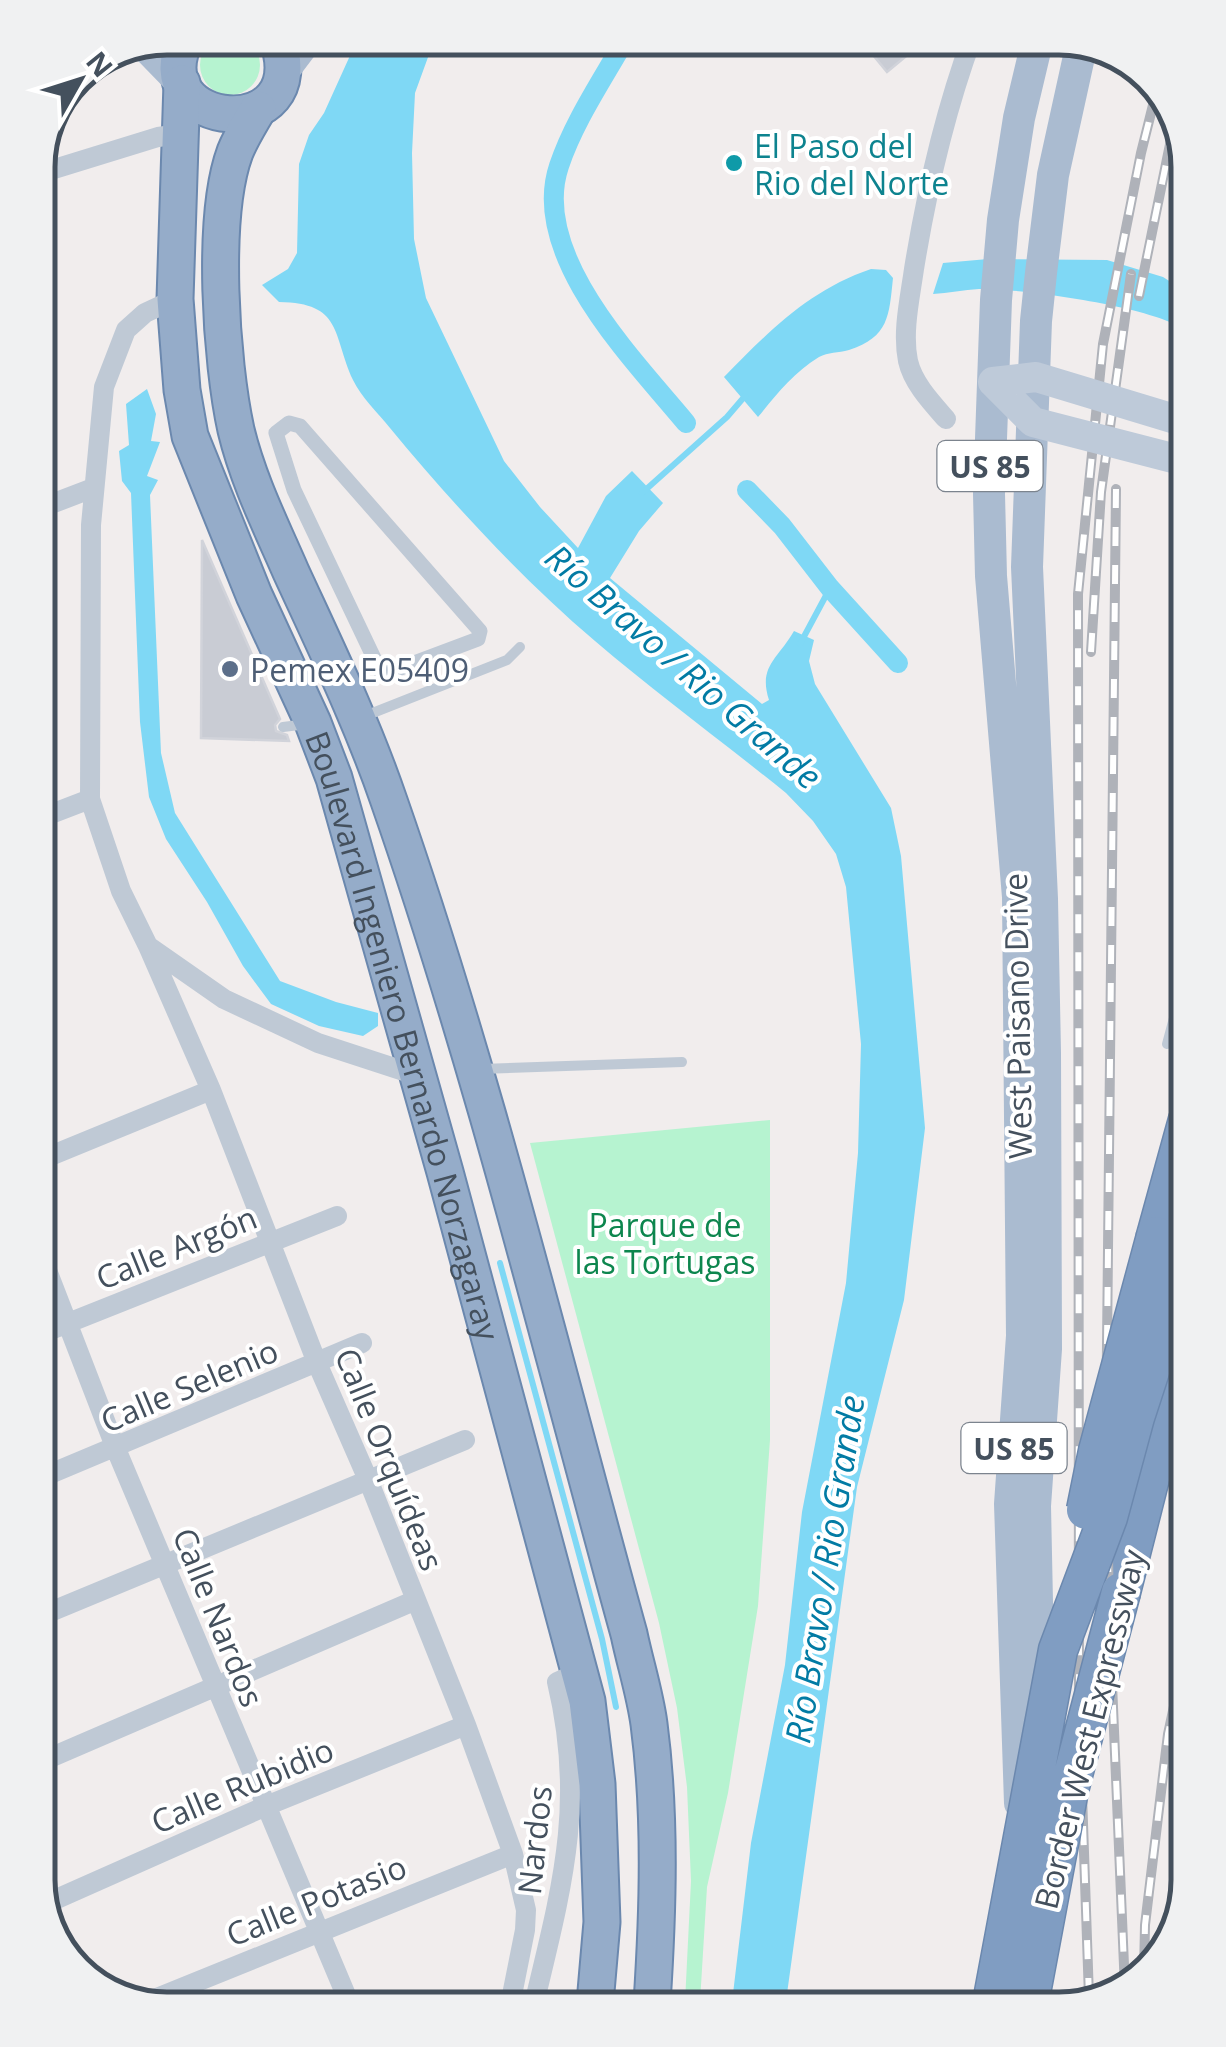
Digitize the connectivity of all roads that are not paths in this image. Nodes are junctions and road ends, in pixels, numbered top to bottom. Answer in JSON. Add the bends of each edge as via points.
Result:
{"nodes":[{"id":1,"x":180,"y":55,"type":"edge"},
{"id":2,"x":280,"y":55,"type":"edge"},
{"id":3,"x":966,"y":55,"type":"edge"},
{"id":4,"x":1034,"y":55,"type":"edge"},
{"id":5,"x":156,"y":56,"type":"edge"},
{"id":6,"x":1079,"y":57,"type":"edge"},
{"id":7,"x":182,"y":84,"type":"junction"},
{"id":8,"x":258,"y":109,"type":"junction"},
{"id":9,"x":180,"y":134,"type":"junction"},
{"id":10,"x":55,"y":169,"type":"edge"},
{"id":11,"x":175,"y":299,"type":"junction"},
{"id":12,"x":1036,"y":377,"type":"junction"},
{"id":13,"x":994,"y":382,"type":"junction"},
{"id":14,"x":1171,"y":417,"type":"edge"},
{"id":15,"x":946,"y":419,"type":"dead end"},
{"id":16,"x":1034,"y":422,"type":"junction"},
{"id":17,"x":1171,"y":457,"type":"edge"},
{"id":18,"x":92,"y":488,"type":"junction"},
{"id":19,"x":55,"y":502,"type":"edge"},
{"id":20,"x":318,"y":631,"type":"junction"},
{"id":21,"x":479,"y":638,"type":"joint"},
{"id":22,"x":278,"y":646,"type":"junction"},
{"id":23,"x":520,"y":647,"type":"dead end"},
{"id":24,"x":359,"y":719,"type":"junction"},
{"id":25,"x":90,"y":799,"type":"junction"},
{"id":26,"x":55,"y":812,"type":"edge"},
{"id":27,"x":1030,"y":898,"type":"junction"},
{"id":28,"x":148,"y":946,"type":"junction"},
{"id":29,"x":1171,"y":1032,"type":"edge"},
{"id":30,"x":1168,"y":1044,"type":"dead end"},
{"id":31,"x":682,"y":1062,"type":"dead end"},
{"id":32,"x":475,"y":1070,"type":"junction"},
{"id":33,"x":416,"y":1075,"type":"junction"},
{"id":34,"x":210,"y":1090,"type":"junction"},
{"id":35,"x":55,"y":1154,"type":"edge"},
{"id":36,"x":1171,"y":1183,"type":"edge"},
{"id":37,"x":337,"y":1216,"type":"dead end"},
{"id":38,"x":272,"y":1241,"type":"junction"},
{"id":39,"x":55,"y":1290,"type":"edge"},
{"id":40,"x":1171,"y":1306,"type":"edge"},
{"id":41,"x":68,"y":1323,"type":"junction"},
{"id":42,"x":55,"y":1328,"type":"edge"},
{"id":43,"x":362,"y":1343,"type":"dead end"},
{"id":44,"x":317,"y":1362,"type":"junction"},
{"id":45,"x":1171,"y":1404,"type":"edge"},
{"id":46,"x":465,"y":1440,"type":"dead end"},
{"id":47,"x":116,"y":1449,"type":"junction"},
{"id":48,"x":1171,"y":1470,"type":"edge"},
{"id":49,"x":55,"y":1472,"type":"edge"},
{"id":50,"x":369,"y":1482,"type":"junction"},
{"id":51,"x":165,"y":1565,"type":"junction"},
{"id":52,"x":1122,"y":1592,"type":"junction"},
{"id":53,"x":416,"y":1600,"type":"junction"},
{"id":54,"x":55,"y":1610,"type":"edge"},
{"id":55,"x":1058,"y":1650,"type":"junction"},
{"id":56,"x":568,"y":1677,"type":"junction"},
{"id":57,"x":214,"y":1686,"type":"junction"},
{"id":58,"x":466,"y":1725,"type":"junction"},
{"id":59,"x":55,"y":1755,"type":"edge"},
{"id":60,"x":266,"y":1806,"type":"junction"},
{"id":61,"x":513,"y":1854,"type":"junction"},
{"id":62,"x":57,"y":1899,"type":"edge"},
{"id":63,"x":319,"y":1930,"type":"junction"},
{"id":64,"x":171,"y":1992,"type":"edge"},
{"id":65,"x":345,"y":1992,"type":"edge"},
{"id":66,"x":513,"y":1992,"type":"edge"},
{"id":67,"x":537,"y":1992,"type":"edge"},
{"id":68,"x":596,"y":1992,"type":"edge"},
{"id":69,"x":652,"y":1992,"type":"edge"},
{"id":70,"x":994,"y":1992,"type":"edge"},
{"id":71,"x":1029,"y":1992,"type":"edge"},
{"id":72,"x":1030,"y":1992,"type":"edge"},
{"id":73,"x":1048,"y":1992,"type":"edge"}],
"edges":[{"from":1,"to":7,"type":"highway","name":"Boulevard Ingeniero Bernardo Norzagaray"},
{"from":2,"to":8,"type":"highway","name":"Boulevard Ingeniero Bernardo Norzagaray","via":[[270,99]]},
{"from":3,"to":15,"type":"street","via":[[939,137],[909,304],[908,364]]},
{"from":4,"to":13,"type":"main road","name":"West Paisano Drive","number":"US 85","via":[[1003,220]]},
{"from":5,"to":7,"type":"main road"},
{"from":6,"to":12,"type":"main road","name":"West Paisano Drive","number":"US 85","via":[[1053,175]]},
{"from":7,"to":8,"type":"highway","via":[[214,114]]},
{"from":7,"to":9,"type":"highway","name":"Boulevard Ingeniero Bernardo Norzagaray"},
{"from":8,"to":20,"type":"highway","name":"Boulevard Ingeniero Bernardo Norzagaray","via":[[234,153],[222,229],[228,380],[248,472]]},
{"from":9,"to":10,"type":"street"},
{"from":9,"to":11,"type":"highway","name":"Boulevard Ingeniero Bernardo Norzagaray"},
{"from":11,"to":18,"type":"street","name":"Calle Orquídeas","via":[[126,330],[104,387]]},
{"from":11,"to":22,"type":"highway","name":"Boulevard Ingeniero Bernardo Norzagaray","via":[[190,436],[249,599]]},
{"from":12,"to":13,"type":"main road","bridge":true},
{"from":12,"to":14,"type":"main road","bridge":true},
{"from":12,"to":16,"type":"main road","name":"West Paisano Drive","number":"US 85"},
{"from":13,"to":16,"type":"main road","bridge":true},
{"from":13,"to":27,"type":"main road","name":"West Paisano Drive","number":"US 85","via":[[991,576]]},
{"from":16,"to":17,"type":"main road","bridge":true},
{"from":16,"to":27,"type":"main road","name":"West Paisano Drive","number":"US 85"},
{"from":18,"to":19,"type":"street"},
{"from":18,"to":25,"type":"street","name":"Calle Orquídeas"},
{"from":20,"to":22,"type":"highway"},
{"from":20,"to":24,"type":"highway","name":"Boulevard Ingeniero Bernardo Norzagaray"},
{"from":21,"to":21,"type":"street","via":[[300,426],[277,429],[294,490],[382,675]]},
{"from":22,"to":33,"type":"highway","name":"Boulevard Ingeniero Bernardo Norzagaray","via":[[298,725],[334,778]]},
{"from":23,"to":24,"type":"lane","via":[[508,660]]},
{"from":24,"to":32,"type":"highway","name":"Boulevard Ingeniero Bernardo Norzagaray"},
{"from":25,"to":26,"type":"street"},
{"from":25,"to":28,"type":"street","name":"Calle Orquídeas","via":[[121,892]]},
{"from":27,"to":71,"type":"main road","name":"West Paisano Drive","number":"US 85","via":[[1022,1336],[1010,1504]]},
{"from":27,"to":73,"type":"main road","name":"West Paisano Drive","number":"US 85","via":[[1046,1349],[1035,1506]]},
{"from":28,"to":33,"type":"street","name":"Calle Orquídeas","via":[[224,999],[318,1042]]},
{"from":28,"to":34,"type":"street","name":"Calle Orquídeas"},
{"from":29,"to":30,"type":"lane"},
{"from":31,"to":32,"type":"lane"},
{"from":32,"to":69,"type":"highway","name":"Boulevard Ingeniero Bernardo Norzagaray","via":[[649,1722],[656,1859]]},
{"from":33,"to":56,"type":"highway","name":"Boulevard Ingeniero Bernardo Norzagaray","via":[[546,1538]]},
{"from":34,"to":35,"type":"street"},
{"from":34,"to":38,"type":"street","name":"Calle Orquídeas"},
{"from":36,"to":55,"type":"highway","bridge":true,"via":[[1098,1452]]},
{"from":37,"to":38,"type":"street","name":"Calle Argón"},
{"from":38,"to":41,"type":"street","name":"Calle Argón"},
{"from":38,"to":44,"type":"street","name":"Calle Orquídeas"},
{"from":39,"to":41,"type":"street","name":"Calle Nardos"},
{"from":40,"to":55,"type":"highway","name":"Border West Expressway","bridge":true,"via":[[1108,1517]]},
{"from":41,"to":42,"type":"street","name":"Calle Argón"},
{"from":41,"to":47,"type":"street","name":"Calle Nardos"},
{"from":43,"to":44,"type":"street","name":"Calle Selenio"},
{"from":44,"to":47,"type":"street","name":"Calle Selenio"},
{"from":44,"to":50,"type":"street","name":"Calle Orquídeas"},
{"from":45,"to":52,"type":"highway","name":"Border West Expressway"},
{"from":46,"to":50,"type":"street"},
{"from":47,"to":49,"type":"street","name":"Calle Selenio"},
{"from":47,"to":51,"type":"street","name":"Calle Nardos"},
{"from":48,"to":52,"type":"highway"},
{"from":50,"to":51,"type":"street"},
{"from":50,"to":53,"type":"street","name":"Calle Orquídeas"},
{"from":51,"to":54,"type":"street"},
{"from":51,"to":57,"type":"street","name":"Calle Nardos"},
{"from":52,"to":72,"type":"highway","name":"Border West Expressway","bridge":true,"via":[[1069,1790]]},
{"from":53,"to":57,"type":"street"},
{"from":53,"to":58,"type":"street","name":"Calle Orquídeas"},
{"from":55,"to":70,"type":"highway","name":"Border West Expressway","bridge":true},
{"from":56,"to":67,"type":"street","name":"Nardos","via":[[569,1840]]},
{"from":56,"to":68,"type":"highway","name":"Boulevard Ingeniero Bernardo Norzagaray","via":[[587,1701],[597,1784],[602,1922]]},
{"from":57,"to":59,"type":"street"},
{"from":57,"to":60,"type":"street","name":"Calle Nardos"},
{"from":58,"to":60,"type":"street","name":"Calle Rubidio"},
{"from":58,"to":61,"type":"street","name":"Calle Orquídeas"},
{"from":60,"to":62,"type":"street","name":"Calle Rubidio"},
{"from":60,"to":63,"type":"street","name":"Calle Nardos"},
{"from":61,"to":63,"type":"street","name":"Calle Potasio"},
{"from":61,"to":66,"type":"street","name":"Calle Orquídeas","via":[[526,1930]]},
{"from":63,"to":64,"type":"street","name":"Calle Potasio"},
{"from":63,"to":65,"type":"street","name":"Calle Nardos"}]}
